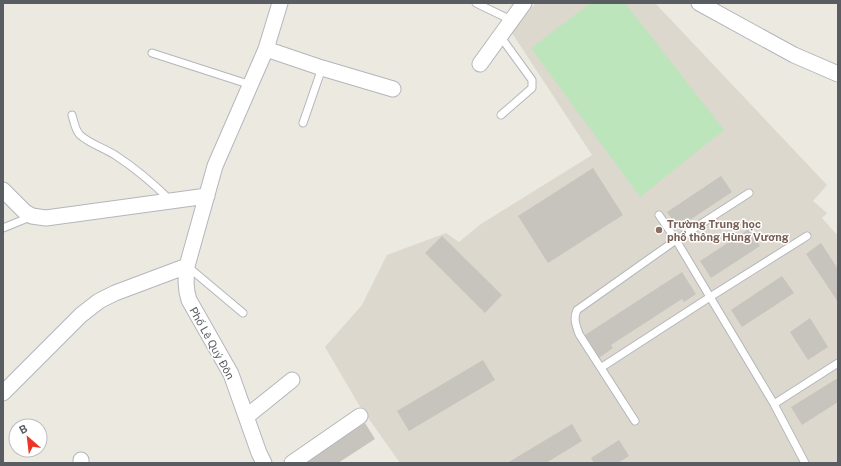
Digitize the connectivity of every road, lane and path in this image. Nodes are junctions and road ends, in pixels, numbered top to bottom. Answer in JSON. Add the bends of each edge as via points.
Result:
{"nodes":[{"id":1,"x":280,"y":3,"type":"edge"},
{"id":2,"x":476,"y":3,"type":"edge"},
{"id":3,"x":524,"y":3,"type":"edge"},
{"id":4,"x":698,"y":3,"type":"edge"},
{"id":5,"x":511,"y":20,"type":"junction"},
{"id":6,"x":500,"y":36,"type":"junction"},
{"id":7,"x":266,"y":49,"type":"junction"},
{"id":8,"x":152,"y":53,"type":"dead end"},
{"id":9,"x":480,"y":64,"type":"dead end"},
{"id":10,"x":322,"y":68,"type":"junction"},
{"id":11,"x":838,"y":74,"type":"edge"},
{"id":12,"x":250,"y":85,"type":"junction"},
{"id":13,"x":393,"y":89,"type":"dead end"},
{"id":14,"x":72,"y":115,"type":"dead end"},
{"id":15,"x":501,"y":115,"type":"dead end"},
{"id":16,"x":303,"y":123,"type":"dead end"},
{"id":17,"x":3,"y":190,"type":"edge"},
{"id":18,"x":749,"y":193,"type":"dead end"},
{"id":19,"x":207,"y":196,"type":"junction"},
{"id":20,"x":171,"y":201,"type":"junction"},
{"id":21,"x":659,"y":215,"type":"dead end"},
{"id":22,"x":32,"y":216,"type":"junction"},
{"id":23,"x":3,"y":228,"type":"edge"},
{"id":24,"x":807,"y":236,"type":"dead end"},
{"id":25,"x":676,"y":240,"type":"junction"},
{"id":26,"x":187,"y":266,"type":"junction"},
{"id":27,"x":710,"y":297,"type":"junction"},
{"id":28,"x":243,"y":313,"type":"dead end"},
{"id":29,"x":838,"y":363,"type":"edge"},
{"id":30,"x":602,"y":367,"type":"junction"},
{"id":31,"x":292,"y":380,"type":"dead end"},
{"id":32,"x":3,"y":393,"type":"edge"},
{"id":33,"x":774,"y":404,"type":"junction"},
{"id":34,"x":360,"y":416,"type":"dead end"},
{"id":35,"x":246,"y":417,"type":"junction"},
{"id":36,"x":635,"y":421,"type":"dead end"},
{"id":37,"x":264,"y":463,"type":"edge"},
{"id":38,"x":292,"y":463,"type":"edge"},
{"id":39,"x":805,"y":463,"type":"edge"}],
"edges":[{"from":1,"to":7,"type":"street","name":"Phố Lê Quý Đôn"},
{"from":2,"to":5,"type":"lane"},
{"from":3,"to":5,"type":"street"},
{"from":4,"to":11,"type":"street","via":[[794,55]]},
{"from":5,"to":6,"type":"street"},
{"from":6,"to":9,"type":"street"},
{"from":6,"to":15,"type":"lane","via":[[533,84],[532,88]]},
{"from":7,"to":10,"type":"street"},
{"from":7,"to":12,"type":"street","name":"Phố Lê Quý Đôn"},
{"from":8,"to":12,"type":"lane"},
{"from":10,"to":13,"type":"street"},
{"from":10,"to":16,"type":"lane"},
{"from":12,"to":19,"type":"street","name":"Phố Lê Quý Đôn","via":[[218,159]]},
{"from":14,"to":20,"type":"lane","via":[[79,134],[149,180]]},
{"from":17,"to":22,"type":"street"},
{"from":18,"to":25,"type":"lane"},
{"from":19,"to":20,"type":"street"},
{"from":19,"to":26,"type":"street","name":"Phố Lê Quý Đôn"},
{"from":20,"to":22,"type":"street","via":[[46,218]]},
{"from":21,"to":25,"type":"lane"},
{"from":22,"to":23,"type":"lane"},
{"from":24,"to":27,"type":"lane"},
{"from":25,"to":27,"type":"lane"},
{"from":25,"to":30,"type":"lane","via":[[577,310],[575,323],[579,334]]},
{"from":26,"to":28,"type":"lane"},
{"from":26,"to":32,"type":"street","via":[[115,293],[81,314]]},
{"from":26,"to":35,"type":"street","name":"Phố Lê Quý Đôn","via":[[185,282],[189,300],[228,369]]},
{"from":27,"to":30,"type":"lane"},
{"from":27,"to":33,"type":"lane"},
{"from":29,"to":33,"type":"lane"},
{"from":30,"to":36,"type":"lane"},
{"from":31,"to":35,"type":"street"},
{"from":33,"to":39,"type":"lane"},
{"from":34,"to":38,"type":"street"},
{"from":35,"to":37,"type":"street","name":"Phố Lê Quý Đôn"}]}
